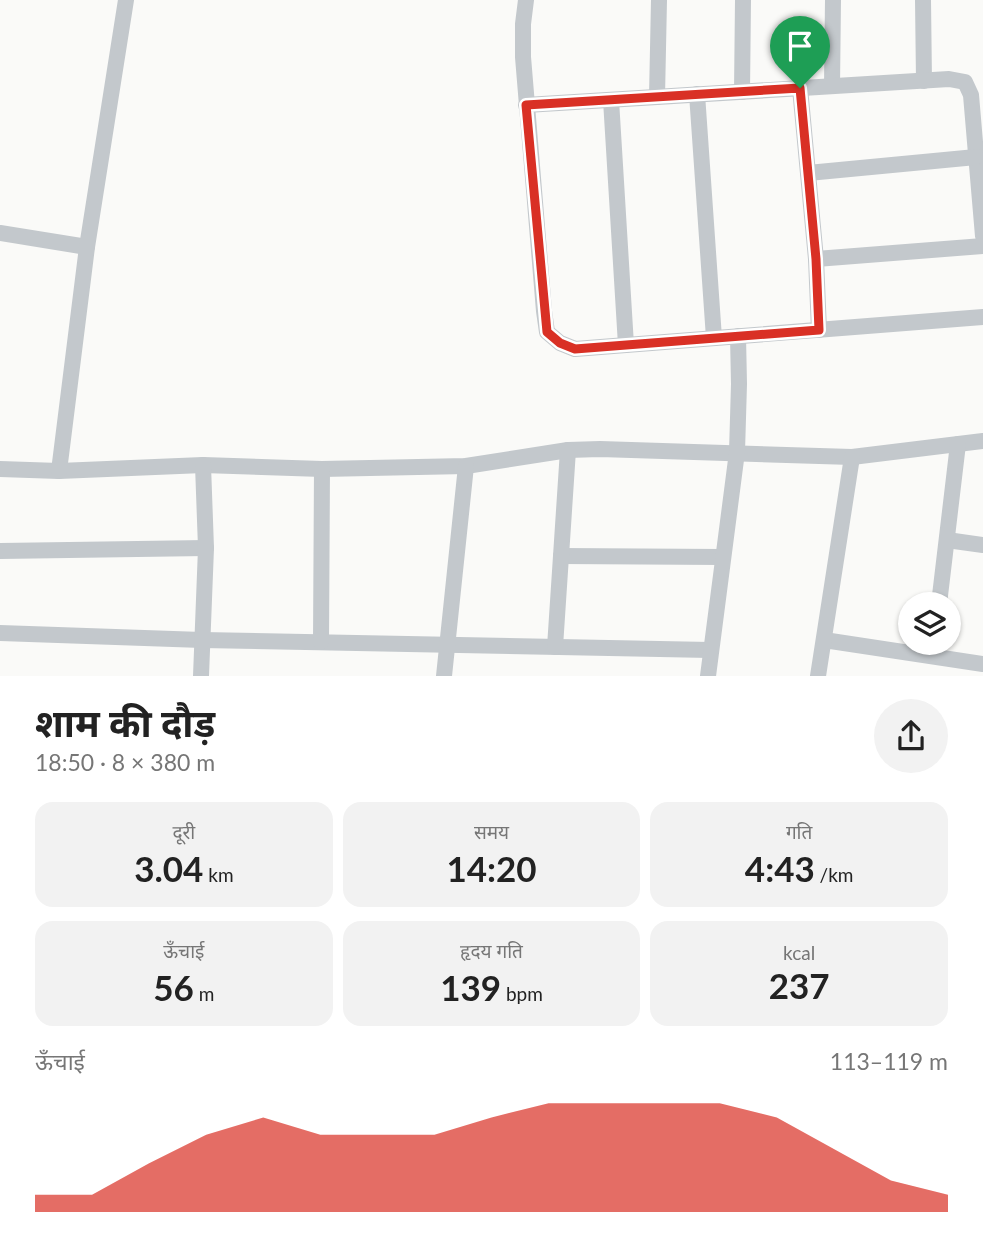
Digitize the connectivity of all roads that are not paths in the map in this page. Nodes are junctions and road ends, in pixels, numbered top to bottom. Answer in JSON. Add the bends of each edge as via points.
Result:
{"nodes":[{"id":1,"x":126,"y":0,"type":"edge"},
{"id":2,"x":526,"y":0,"type":"edge"},
{"id":3,"x":659,"y":0,"type":"edge"},
{"id":4,"x":743,"y":0,"type":"edge"},
{"id":5,"x":833,"y":0,"type":"edge"},
{"id":6,"x":923,"y":0,"type":"edge"},
{"id":7,"x":924,"y":80,"type":"junction"},
{"id":8,"x":832,"y":86,"type":"junction"},
{"id":9,"x":800,"y":88,"type":"junction"},
{"id":10,"x":742,"y":92,"type":"junction"},
{"id":11,"x":697,"y":94,"type":"junction"},
{"id":12,"x":657,"y":97,"type":"junction"},
{"id":13,"x":611,"y":100,"type":"junction"},
{"id":14,"x":526,"y":105,"type":"junction"},
{"id":15,"x":976,"y":157,"type":"junction"},
{"id":16,"x":808,"y":173,"type":"junction"},
{"id":17,"x":0,"y":233,"type":"edge"},
{"id":18,"x":983,"y":236,"type":"edge"},
{"id":19,"x":983,"y":246,"type":"edge"},
{"id":20,"x":87,"y":247,"type":"junction"},
{"id":21,"x":816,"y":259,"type":"junction"},
{"id":22,"x":983,"y":317,"type":"edge"},
{"id":23,"x":819,"y":330,"type":"junction"},
{"id":24,"x":738,"y":336,"type":"junction"},
{"id":25,"x":714,"y":338,"type":"junction"},
{"id":26,"x":626,"y":345,"type":"junction"},
{"id":27,"x":983,"y":441,"type":"edge"},
{"id":28,"x":958,"y":444,"type":"junction"},
{"id":29,"x":568,"y":450,"type":"junction"},
{"id":30,"x":737,"y":452,"type":"junction"},
{"id":31,"x":852,"y":457,"type":"junction"},
{"id":32,"x":203,"y":465,"type":"junction"},
{"id":33,"x":466,"y":466,"type":"junction"},
{"id":34,"x":322,"y":469,"type":"junction"},
{"id":35,"x":0,"y":470,"type":"edge"},
{"id":36,"x":59,"y":471,"type":"junction"},
{"id":37,"x":947,"y":540,"type":"junction"},
{"id":38,"x":983,"y":545,"type":"edge"},
{"id":39,"x":206,"y":548,"type":"junction"},
{"id":40,"x":0,"y":551,"type":"edge"},
{"id":41,"x":561,"y":556,"type":"junction"},
{"id":42,"x":722,"y":557,"type":"junction"},
{"id":43,"x":940,"y":592,"type":"edge"},
{"id":44,"x":0,"y":633,"type":"edge"},
{"id":45,"x":202,"y":639,"type":"junction"},
{"id":46,"x":824,"y":639,"type":"junction"},
{"id":47,"x":321,"y":642,"type":"junction"},
{"id":48,"x":447,"y":645,"type":"junction"},
{"id":49,"x":898,"y":646,"type":"edge"},
{"id":50,"x":555,"y":647,"type":"junction"},
{"id":51,"x":710,"y":650,"type":"junction"},
{"id":52,"x":953,"y":655,"type":"edge"},
{"id":53,"x":983,"y":664,"type":"edge"},
{"id":54,"x":201,"y":676,"type":"edge"},
{"id":55,"x":444,"y":676,"type":"edge"},
{"id":56,"x":708,"y":676,"type":"edge"},
{"id":57,"x":818,"y":676,"type":"edge"}],
"edges":[{"from":1,"to":20,"type":"street"},
{"from":2,"to":14,"type":"street"},
{"from":3,"to":12,"type":"street"},
{"from":4,"to":10,"type":"street"},
{"from":5,"to":8,"type":"street"},
{"from":6,"to":7,"type":"street"},
{"from":7,"to":8,"type":"street"},
{"from":7,"to":15,"type":"street","via":[[965,82],[971,95]]},
{"from":8,"to":9,"type":"street"},
{"from":9,"to":10,"type":"street"},
{"from":9,"to":16,"type":"street"},
{"from":10,"to":11,"type":"street"},
{"from":11,"to":12,"type":"street"},
{"from":11,"to":25,"type":"street"},
{"from":12,"to":13,"type":"street"},
{"from":13,"to":14,"type":"street"},
{"from":13,"to":26,"type":"street"},
{"from":14,"to":26,"type":"street","via":[[547,332],[575,349]]},
{"from":15,"to":16,"type":"street"},
{"from":15,"to":18,"type":"street"},
{"from":16,"to":21,"type":"street"},
{"from":17,"to":20,"type":"street"},
{"from":19,"to":21,"type":"street"},
{"from":20,"to":36,"type":"street"},
{"from":21,"to":23,"type":"street"},
{"from":22,"to":23,"type":"street"},
{"from":23,"to":24,"type":"street"},
{"from":24,"to":25,"type":"street"},
{"from":24,"to":30,"type":"street"},
{"from":25,"to":26,"type":"street"},
{"from":27,"to":28,"type":"street"},
{"from":28,"to":31,"type":"street"},
{"from":28,"to":37,"type":"street"},
{"from":29,"to":30,"type":"street"},
{"from":29,"to":33,"type":"street"},
{"from":29,"to":41,"type":"street"},
{"from":30,"to":31,"type":"street"},
{"from":30,"to":42,"type":"street"},
{"from":31,"to":46,"type":"street"},
{"from":32,"to":34,"type":"street"},
{"from":32,"to":36,"type":"street"},
{"from":32,"to":39,"type":"street"},
{"from":33,"to":34,"type":"street"},
{"from":33,"to":48,"type":"street"},
{"from":34,"to":47,"type":"street"},
{"from":35,"to":36,"type":"street"},
{"from":37,"to":38,"type":"street"},
{"from":37,"to":43,"type":"street"},
{"from":39,"to":40,"type":"street"},
{"from":39,"to":45,"type":"street"},
{"from":41,"to":42,"type":"street"},
{"from":41,"to":50,"type":"street"},
{"from":42,"to":51,"type":"street"},
{"from":44,"to":45,"type":"street"},
{"from":45,"to":47,"type":"street"},
{"from":45,"to":54,"type":"street"},
{"from":46,"to":49,"type":"street"},
{"from":46,"to":57,"type":"street"},
{"from":47,"to":48,"type":"street"},
{"from":48,"to":50,"type":"street"},
{"from":48,"to":55,"type":"street"},
{"from":50,"to":51,"type":"street"},
{"from":51,"to":56,"type":"street"},
{"from":52,"to":53,"type":"street"}]}
